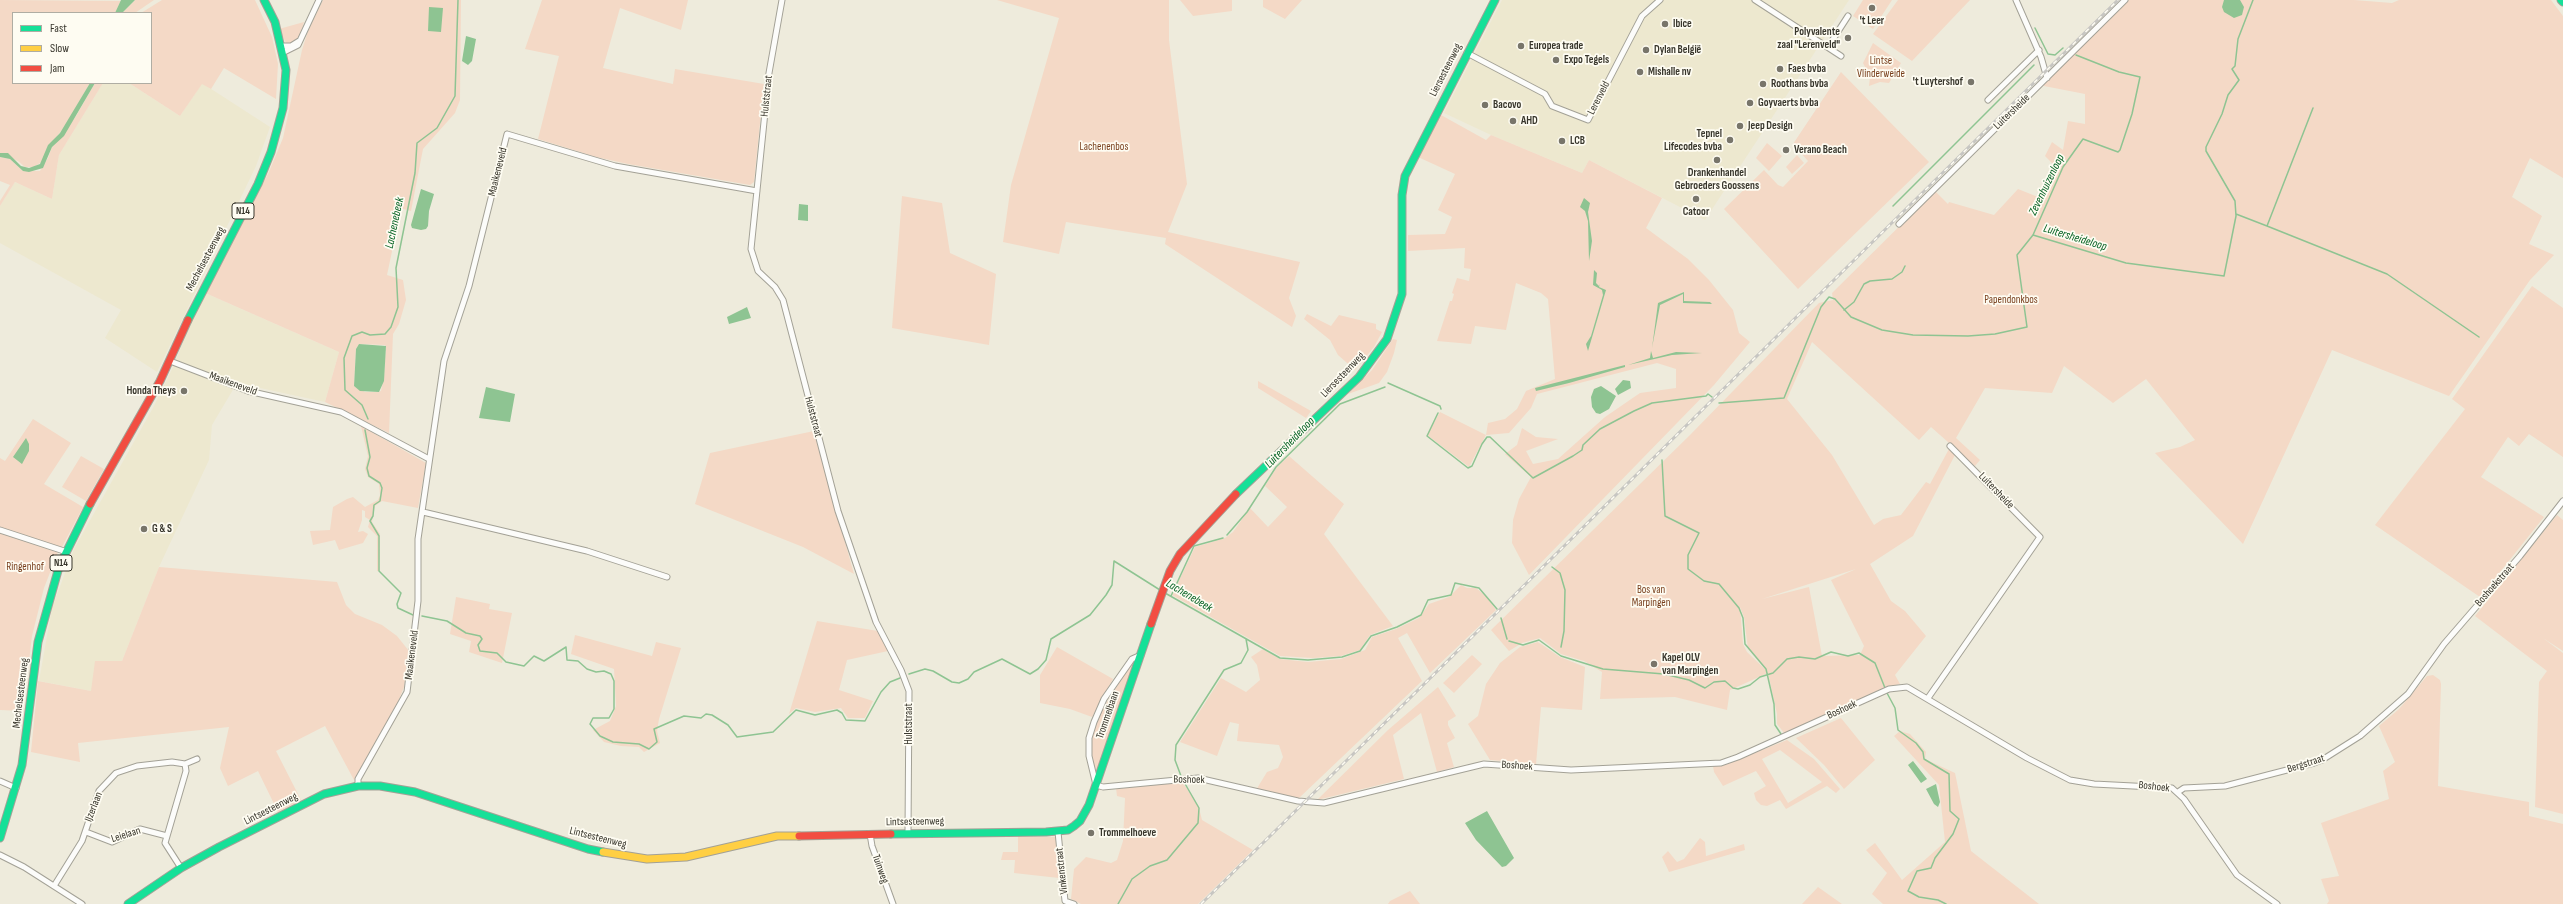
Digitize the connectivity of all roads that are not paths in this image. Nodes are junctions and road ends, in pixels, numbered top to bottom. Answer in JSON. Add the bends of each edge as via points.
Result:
{"nodes":[{"id":1,"x":260,"y":0,"type":"edge"},
{"id":2,"x":264,"y":0,"type":"edge"},
{"id":3,"x":319,"y":0,"type":"edge"},
{"id":4,"x":782,"y":0,"type":"edge"},
{"id":5,"x":1495,"y":0,"type":"edge"},
{"id":6,"x":1660,"y":0,"type":"edge"},
{"id":7,"x":1755,"y":0,"type":"edge"},
{"id":8,"x":2016,"y":0,"type":"edge"},
{"id":9,"x":2125,"y":0,"type":"edge"},
{"id":10,"x":1848,"y":16,"type":"dead end"},
{"id":11,"x":275,"y":28,"type":"junction"},
{"id":12,"x":1828,"y":47,"type":"junction"},
{"id":13,"x":281,"y":49,"type":"junction"},
{"id":14,"x":2039,"y":50,"type":"junction"},
{"id":15,"x":1467,"y":53,"type":"junction"},
{"id":16,"x":1841,"y":56,"type":"dead end"},
{"id":17,"x":2047,"y":78,"type":"junction"},
{"id":18,"x":1988,"y":100,"type":"dead end"},
{"id":19,"x":757,"y":191,"type":"junction"},
{"id":20,"x":1899,"y":224,"type":"dead end"},
{"id":21,"x":170,"y":361,"type":"junction"},
{"id":22,"x":1950,"y":446,"type":"dead end"},
{"id":23,"x":429,"y":459,"type":"junction"},
{"id":24,"x":2563,"y":501,"type":"edge"},
{"id":25,"x":423,"y":512,"type":"junction"},
{"id":26,"x":0,"y":530,"type":"edge"},
{"id":27,"x":67,"y":552,"type":"junction"},
{"id":28,"x":667,"y":577,"type":"dead end"},
{"id":29,"x":1141,"y":654,"type":"junction"},
{"id":30,"x":2427,"y":668,"type":"joint"},
{"id":31,"x":1928,"y":698,"type":"junction"},
{"id":32,"x":197,"y":759,"type":"dead end"},
{"id":33,"x":185,"y":764,"type":"junction"},
{"id":34,"x":0,"y":781,"type":"edge"},
{"id":35,"x":1096,"y":785,"type":"junction"},
{"id":36,"x":358,"y":786,"type":"junction"},
{"id":37,"x":16,"y":788,"type":"junction"},
{"id":38,"x":2178,"y":792,"type":"junction"},
{"id":39,"x":86,"y":832,"type":"junction"},
{"id":40,"x":1058,"y":832,"type":"junction"},
{"id":41,"x":908,"y":833,"type":"junction"},
{"id":42,"x":870,"y":834,"type":"junction"},
{"id":43,"x":167,"y":836,"type":"junction"},
{"id":44,"x":0,"y":838,"type":"edge"},
{"id":45,"x":0,"y":855,"type":"edge"},
{"id":46,"x":181,"y":868,"type":"junction"},
{"id":47,"x":54,"y":886,"type":"junction"},
{"id":48,"x":82,"y":904,"type":"edge"},
{"id":49,"x":128,"y":904,"type":"edge"},
{"id":50,"x":893,"y":904,"type":"edge"},
{"id":51,"x":1074,"y":904,"type":"edge"},
{"id":52,"x":2277,"y":904,"type":"edge"}],
"edges":[{"from":1,"to":11,"type":"street","name":"Mechelsesteenweg","number":"N14"},
{"from":2,"to":11,"type":"street","name":"Mechelsesteenweg","number":"N14","via":[[275,22]]},
{"from":3,"to":13,"type":"street","via":[[296,48]]},
{"from":4,"to":19,"type":"street","name":"Hulststraat","via":[[769,73]]},
{"from":5,"to":15,"type":"street","name":"Liersesteenweg"},
{"from":6,"to":15,"type":"street","name":"Lerenveld","via":[[1642,16],[1588,120],[1552,106],[1544,94]]},
{"from":7,"to":12,"type":"street"},
{"from":8,"to":14,"type":"street"},
{"from":9,"to":17,"type":"street","name":"Luitersheide"},
{"from":10,"to":12,"type":"street"},
{"from":11,"to":13,"type":"street","name":"Mechelsesteenweg","number":"N14"},
{"from":12,"to":16,"type":"street"},
{"from":13,"to":21,"type":"street","name":"Mechelsesteenweg","number":"N14","via":[[280,98],[266,153],[192,299]]},
{"from":14,"to":17,"type":"street"},
{"from":14,"to":18,"type":"street"},
{"from":15,"to":29,"type":"street","name":"Liersesteenweg","via":[[1405,176],[1402,195],[1402,294],[1387,339],[1359,377],[1223,507],[1180,554],[1170,571]]},
{"from":17,"to":20,"type":"street","name":"Luitersheide"},
{"from":19,"to":23,"type":"street","name":"Maaikeneveld","via":[[615,166],[507,134],[469,286],[444,361]]},
{"from":19,"to":41,"type":"street","name":"Hulststraat","via":[[751,249],[754,263],[783,300],[838,511],[873,615],[909,691]]},
{"from":21,"to":23,"type":"street","name":"Maaikeneveld","via":[[248,391],[341,412]]},
{"from":21,"to":27,"type":"street","name":"Mechelsesteenweg","number":"N14","via":[[149,404],[85,512]]},
{"from":22,"to":31,"type":"street","name":"Luitersheide","via":[[2040,537]]},
{"from":23,"to":25,"type":"street","name":"Maaikeneveld"},
{"from":24,"to":30,"type":"street","name":"Boshoekstraat"},
{"from":25,"to":28,"type":"street","via":[[587,551]]},
{"from":25,"to":36,"type":"street","name":"Maaikeneveld","via":[[417,553],[418,602],[407,692],[358,779]]},
{"from":26,"to":27,"type":"street"},
{"from":27,"to":37,"type":"street","name":"Mechelsesteenweg","number":"N14","via":[[59,567],[41,627],[24,756]]},
{"from":29,"to":35,"type":"street","name":"Trommelbaan"},
{"from":29,"to":35,"type":"street","via":[[1132,659],[1104,699],[1094,722],[1089,738],[1089,756]]},
{"from":30,"to":38,"type":"street","name":"Bergstraat","via":[[2395,706],[2360,736],[2322,760],[2225,786],[2184,788]]},
{"from":31,"to":35,"type":"street","name":"Boshoek","via":[[1907,687],[1889,689],[1721,763],[1572,770],[1484,764],[1324,803],[1298,801],[1198,778],[1103,787]]},
{"from":31,"to":38,"type":"street","name":"Boshoek","via":[[2027,758],[2070,780],[2094,784],[2172,788]]},
{"from":32,"to":33,"type":"street","name":"IJzerlaan"},
{"from":33,"to":39,"type":"street","name":"IJzerlaan","via":[[172,762],[137,766],[116,773],[96,796]]},
{"from":33,"to":43,"type":"street","via":[[186,771]]},
{"from":34,"to":37,"type":"street"},
{"from":35,"to":40,"type":"street","name":"Lintsesteenweg","via":[[1080,821],[1068,830]]},
{"from":36,"to":42,"type":"street","name":"Lintsesteenweg","via":[[380,786],[415,792],[588,849],[647,859],[686,857],[758,838]]},
{"from":36,"to":46,"type":"street","name":"Lintsesteenweg","via":[[324,794]]},
{"from":37,"to":44,"type":"street","name":"Mechelsesteenweg","number":"N14"},
{"from":38,"to":52,"type":"street","name":"Boshoek","via":[[2237,875]]},
{"from":39,"to":43,"type":"street","name":"Leielaan","via":[[112,842],[140,829]]},
{"from":39,"to":47,"type":"street","name":"IJzerlaan"},
{"from":40,"to":41,"type":"street","name":"Lintsesteenweg"},
{"from":40,"to":51,"type":"street","name":"Vinkenstraat","via":[[1065,901]]},
{"from":41,"to":42,"type":"street","name":"Lintsesteenweg"},
{"from":42,"to":50,"type":"street","name":"Tuinweg"},
{"from":43,"to":46,"type":"street","via":[[165,843]]},
{"from":45,"to":47,"type":"street"},
{"from":46,"to":49,"type":"street","name":"Lintsesteenweg"},
{"from":47,"to":48,"type":"street"}]}
